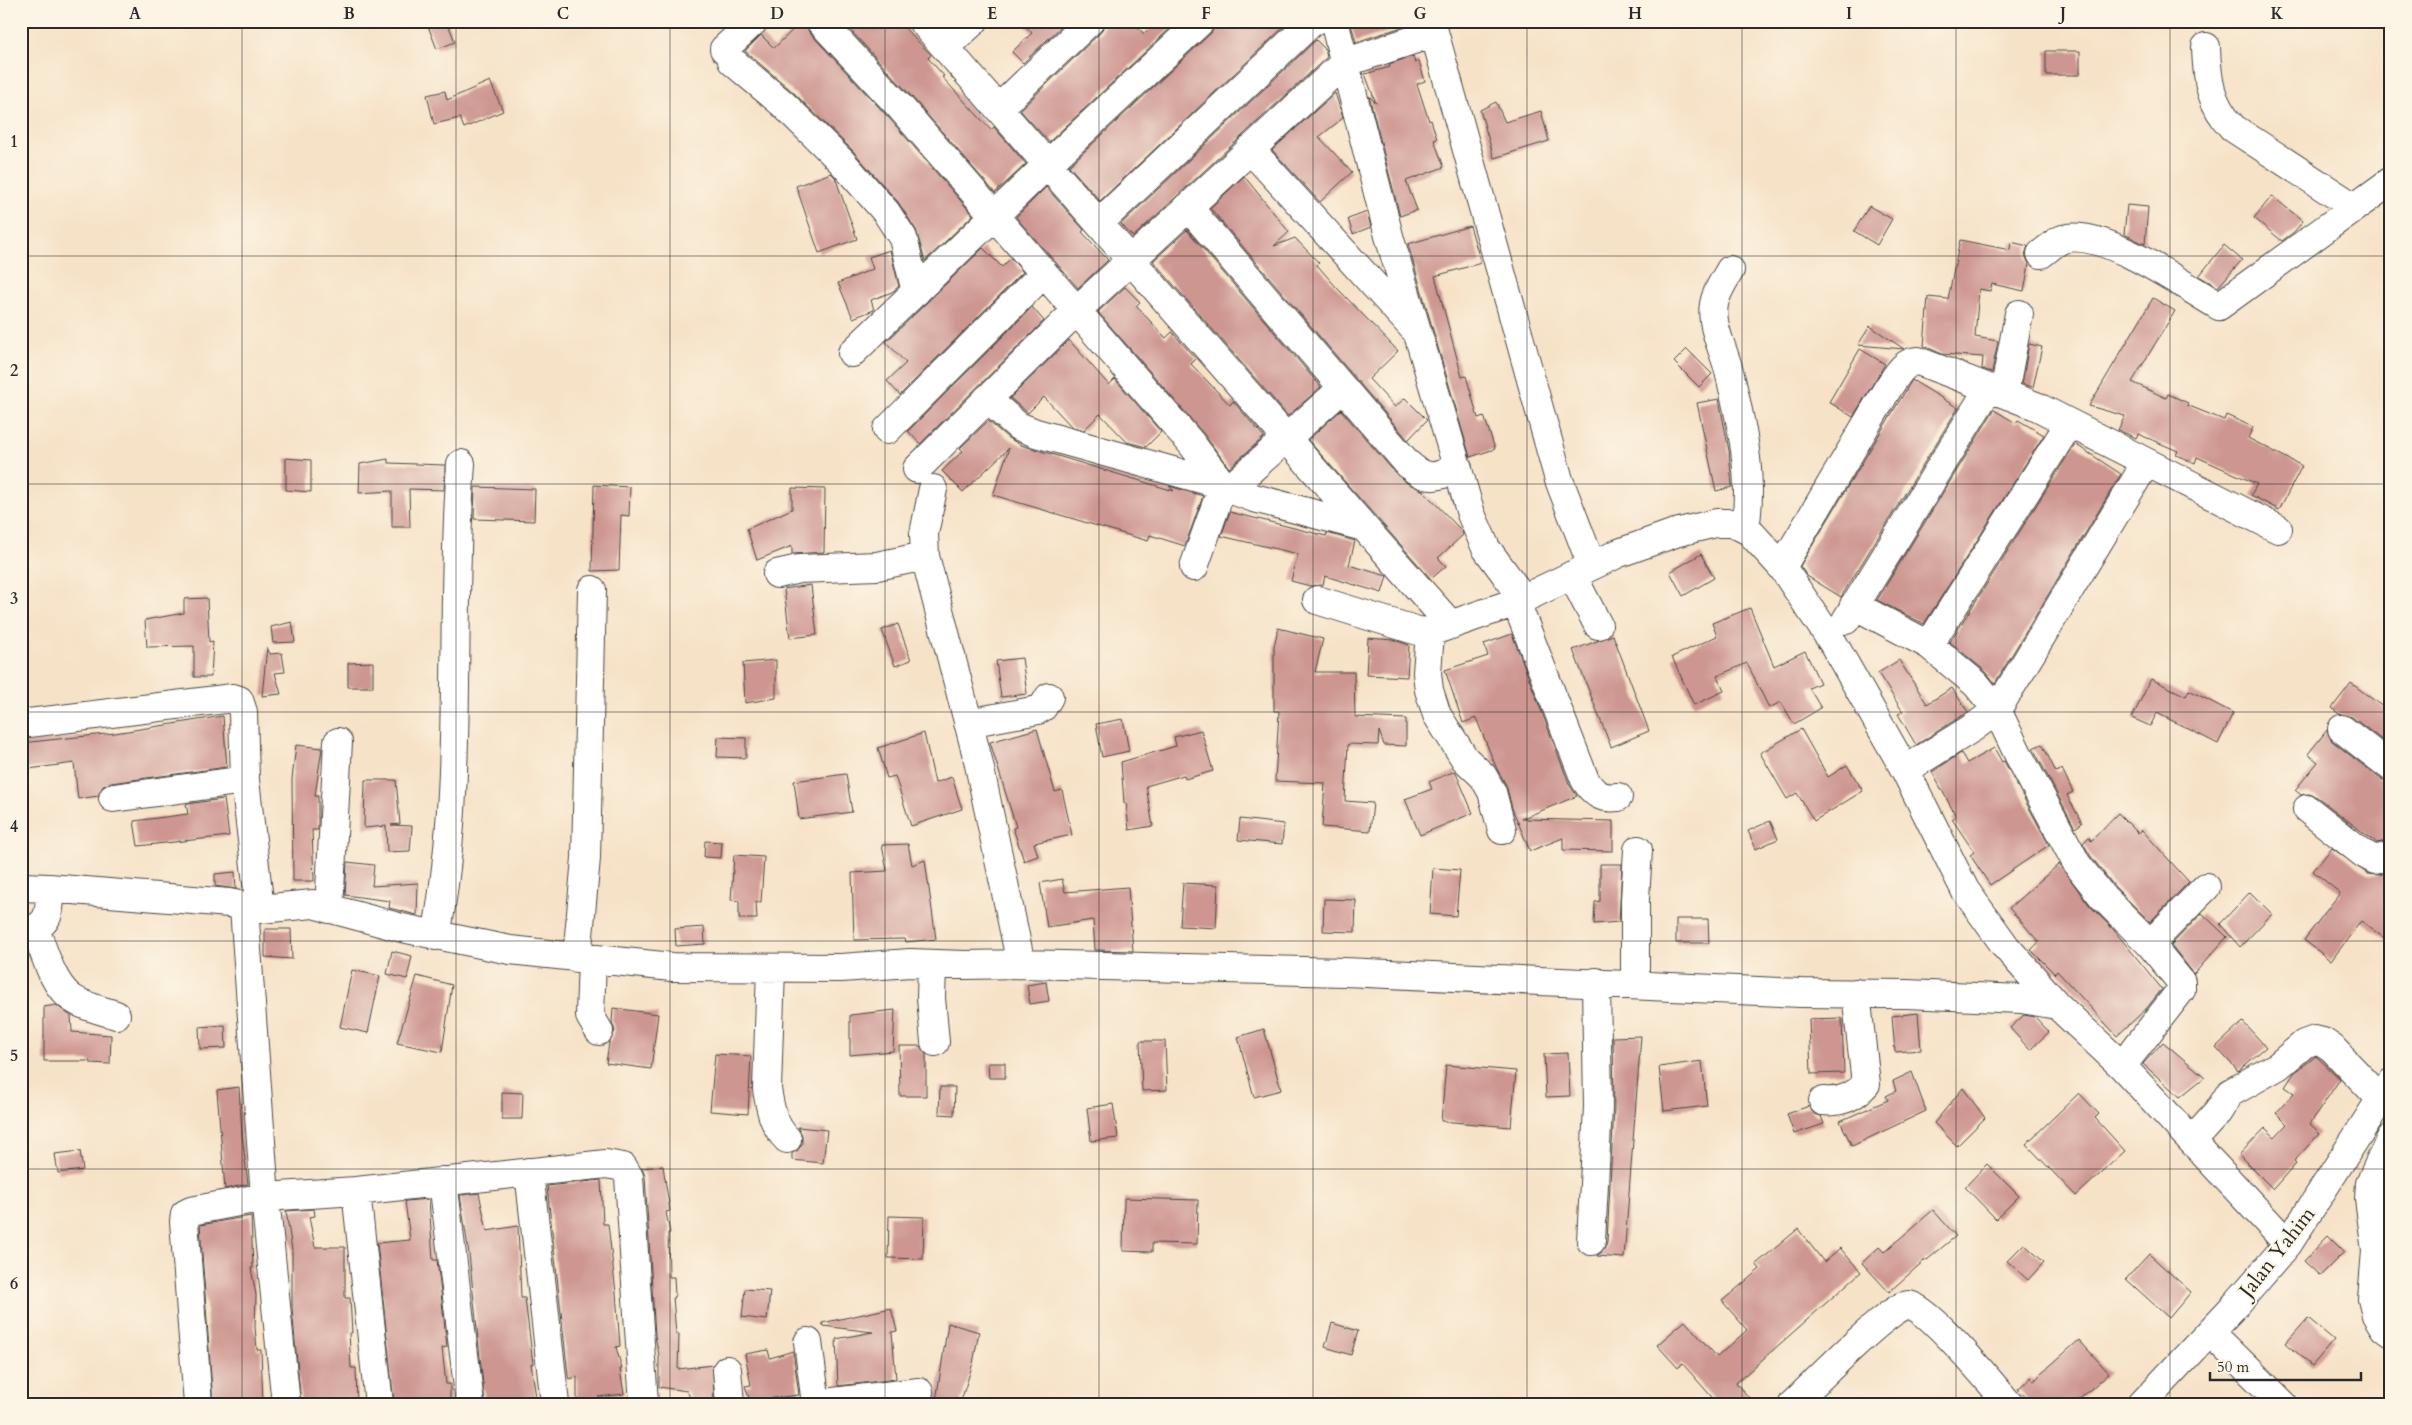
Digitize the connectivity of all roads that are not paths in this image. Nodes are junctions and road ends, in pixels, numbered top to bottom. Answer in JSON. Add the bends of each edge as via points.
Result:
{"nodes":[{"id":1,"x":754,"y":21,"type":"edge"},
{"id":2,"x":820,"y":21,"type":"edge"},
{"id":3,"x":922,"y":21,"type":"edge"},
{"id":4,"x":974,"y":21,"type":"edge"},
{"id":5,"x":1090,"y":21,"type":"edge"},
{"id":6,"x":1201,"y":21,"type":"edge"},
{"id":7,"x":1313,"y":21,"type":"edge"},
{"id":8,"x":1334,"y":21,"type":"edge"},
{"id":9,"x":1432,"y":27,"type":"edge"},
{"id":10,"x":946,"y":47,"type":"junction"},
{"id":11,"x":2206,"y":47,"type":"dead end"},
{"id":12,"x":1344,"y":63,"type":"junction"},
{"id":13,"x":999,"y":108,"type":"junction"},
{"id":14,"x":1250,"y":149,"type":"junction"},
{"id":15,"x":1048,"y":164,"type":"junction"},
{"id":16,"x":2391,"y":181,"type":"edge"},
{"id":17,"x":1188,"y":207,"type":"junction"},
{"id":18,"x":2354,"y":208,"type":"junction"},
{"id":19,"x":993,"y":217,"type":"junction"},
{"id":20,"x":1099,"y":223,"type":"junction"},
{"id":21,"x":2041,"y":254,"type":"dead end"},
{"id":22,"x":1131,"y":260,"type":"junction"},
{"id":23,"x":1730,"y":270,"type":"dead end"},
{"id":24,"x":1044,"y":273,"type":"junction"},
{"id":25,"x":916,"y":292,"type":"junction"},
{"id":26,"x":1076,"y":311,"type":"junction"},
{"id":27,"x":2020,"y":314,"type":"dead end"},
{"id":28,"x":1418,"y":333,"type":"junction"},
{"id":29,"x":852,"y":353,"type":"dead end"},
{"id":30,"x":1344,"y":388,"type":"junction"},
{"id":31,"x":1997,"y":390,"type":"junction"},
{"id":32,"x":987,"y":399,"type":"junction"},
{"id":33,"x":2069,"y":424,"type":"junction"},
{"id":34,"x":887,"y":430,"type":"dead end"},
{"id":35,"x":1288,"y":439,"type":"junction"},
{"id":36,"x":2146,"y":463,"type":"junction"},
{"id":37,"x":461,"y":464,"type":"dead end"},
{"id":38,"x":1458,"y":468,"type":"junction"},
{"id":39,"x":1226,"y":487,"type":"junction"},
{"id":40,"x":1364,"y":527,"type":"junction"},
{"id":41,"x":1745,"y":528,"type":"junction"},
{"id":42,"x":2278,"y":529,"type":"dead end"},
{"id":43,"x":925,"y":556,"type":"junction"},
{"id":44,"x":1194,"y":567,"type":"dead end"},
{"id":45,"x":1782,"y":567,"type":"junction"},
{"id":46,"x":1582,"y":570,"type":"junction"},
{"id":47,"x":777,"y":574,"type":"dead end"},
{"id":48,"x":592,"y":590,"type":"dead end"},
{"id":49,"x":1318,"y":600,"type":"dead end"},
{"id":50,"x":1520,"y":600,"type":"junction"},
{"id":51,"x":1854,"y":605,"type":"junction"},
{"id":52,"x":1598,"y":625,"type":"dead end"},
{"id":53,"x":1441,"y":629,"type":"junction"},
{"id":54,"x":1833,"y":643,"type":"junction"},
{"id":55,"x":1929,"y":645,"type":"junction"},
{"id":56,"x":1049,"y":697,"type":"dead end"},
{"id":57,"x":1997,"y":710,"type":"junction"},
{"id":58,"x":29,"y":723,"type":"dead end"},
{"id":59,"x":968,"y":723,"type":"junction"},
{"id":60,"x":2342,"y":729,"type":"dead end"},
{"id":61,"x":338,"y":742,"type":"dead end"},
{"id":62,"x":2391,"y":766,"type":"edge"},
{"id":63,"x":1905,"y":770,"type":"junction"},
{"id":64,"x":245,"y":780,"type":"junction"},
{"id":65,"x":1618,"y":797,"type":"dead end"},
{"id":66,"x":113,"y":798,"type":"dead end"},
{"id":67,"x":2307,"y":809,"type":"dead end"},
{"id":68,"x":1502,"y":830,"type":"dead end"},
{"id":69,"x":1638,"y":850,"type":"dead end"},
{"id":70,"x":2391,"y":855,"type":"edge"},
{"id":71,"x":21,"y":887,"type":"edge"},
{"id":72,"x":2206,"y":887,"type":"dead end"},
{"id":73,"x":49,"y":888,"type":"junction"},
{"id":74,"x":252,"y":908,"type":"junction"},
{"id":75,"x":329,"y":909,"type":"junction"},
{"id":76,"x":28,"y":931,"type":"edge"},
{"id":77,"x":436,"y":936,"type":"junction"},
{"id":78,"x":2150,"y":944,"type":"junction"},
{"id":79,"x":585,"y":958,"type":"junction"},
{"id":80,"x":1021,"y":964,"type":"junction"},
{"id":81,"x":932,"y":965,"type":"junction"},
{"id":82,"x":771,"y":968,"type":"junction"},
{"id":83,"x":1596,"y":982,"type":"junction"},
{"id":84,"x":1635,"y":984,"type":"junction"},
{"id":85,"x":1856,"y":993,"type":"junction"},
{"id":86,"x":2057,"y":1005,"type":"junction"},
{"id":87,"x":116,"y":1015,"type":"dead end"},
{"id":88,"x":599,"y":1031,"type":"dead end"},
{"id":89,"x":936,"y":1042,"type":"dead end"},
{"id":90,"x":2122,"y":1066,"type":"junction"},
{"id":91,"x":1823,"y":1101,"type":"dead end"},
{"id":92,"x":2383,"y":1108,"type":"edge"},
{"id":93,"x":2391,"y":1138,"type":"edge"},
{"id":94,"x":787,"y":1139,"type":"dead end"},
{"id":95,"x":2192,"y":1141,"type":"junction"},
{"id":96,"x":529,"y":1172,"type":"junction"},
{"id":97,"x":443,"y":1180,"type":"junction"},
{"id":98,"x":356,"y":1191,"type":"junction"},
{"id":99,"x":265,"y":1198,"type":"junction"},
{"id":100,"x":1591,"y":1241,"type":"dead end"},
{"id":101,"x":2288,"y":1244,"type":"junction"},
{"id":102,"x":2210,"y":1332,"type":"junction"},
{"id":103,"x":2391,"y":1333,"type":"edge"},
{"id":104,"x":808,"y":1342,"type":"dead end"},
{"id":105,"x":727,"y":1370,"type":"dead end"},
{"id":106,"x":919,"y":1392,"type":"dead end"},
{"id":107,"x":821,"y":1403,"type":"edge"},
{"id":108,"x":198,"y":1404,"type":"edge"},
{"id":109,"x":286,"y":1404,"type":"edge"},
{"id":110,"x":379,"y":1404,"type":"edge"},
{"id":111,"x":470,"y":1404,"type":"edge"},
{"id":112,"x":555,"y":1404,"type":"edge"},
{"id":113,"x":644,"y":1404,"type":"edge"},
{"id":114,"x":730,"y":1404,"type":"edge"},
{"id":115,"x":1793,"y":1404,"type":"edge"},
{"id":116,"x":2009,"y":1404,"type":"edge"},
{"id":117,"x":2142,"y":1404,"type":"edge"},
{"id":118,"x":2284,"y":1404,"type":"edge"}],
"edges":[{"from":1,"to":25,"type":"street","via":[[728,55],[842,162],[886,212],[903,238]]},
{"from":2,"to":19,"type":"street","via":[[901,108]]},
{"from":3,"to":10,"type":"street"},
{"from":4,"to":10,"type":"street"},
{"from":5,"to":13,"type":"street"},
{"from":6,"to":15,"type":"street"},
{"from":7,"to":20,"type":"street"},
{"from":8,"to":12,"type":"street"},
{"from":9,"to":12,"type":"street"},
{"from":9,"to":46,"type":"street"},
{"from":10,"to":13,"type":"street"},
{"from":11,"to":18,"type":"street","via":[[2207,79],[2222,116],[2233,128]]},
{"from":12,"to":14,"type":"street"},
{"from":12,"to":28,"type":"street"},
{"from":13,"to":15,"type":"street"},
{"from":14,"to":17,"type":"street"},
{"from":14,"to":28,"type":"street"},
{"from":15,"to":19,"type":"street"},
{"from":15,"to":20,"type":"street"},
{"from":16,"to":18,"type":"street"},
{"from":17,"to":22,"type":"street"},
{"from":17,"to":30,"type":"street"},
{"from":18,"to":21,"type":"street","via":[[2219,306],[2134,256],[2101,242],[2081,237],[2062,239]]},
{"from":19,"to":24,"type":"street"},
{"from":19,"to":25,"type":"street"},
{"from":20,"to":22,"type":"street"},
{"from":22,"to":26,"type":"street"},
{"from":22,"to":35,"type":"street"},
{"from":23,"to":41,"type":"street","via":[[1713,305],[1740,419],[1749,507]]},
{"from":24,"to":26,"type":"street"},
{"from":24,"to":34,"type":"street"},
{"from":25,"to":29,"type":"street"},
{"from":26,"to":32,"type":"street"},
{"from":26,"to":39,"type":"street"},
{"from":27,"to":31,"type":"street"},
{"from":28,"to":38,"type":"street"},
{"from":30,"to":35,"type":"street"},
{"from":30,"to":38,"type":"street","via":[[1418,472],[1436,477]]},
{"from":31,"to":33,"type":"street"},
{"from":31,"to":45,"type":"street","via":[[1918,361],[1906,364],[1888,388]]},
{"from":31,"to":51,"type":"street"},
{"from":32,"to":39,"type":"street","via":[[1027,429]]},
{"from":32,"to":43,"type":"street","via":[[925,479]]},
{"from":33,"to":36,"type":"street"},
{"from":33,"to":55,"type":"street"},
{"from":35,"to":39,"type":"street"},
{"from":35,"to":40,"type":"street"},
{"from":36,"to":42,"type":"street"},
{"from":36,"to":57,"type":"street"},
{"from":37,"to":77,"type":"street","via":[[456,537],[457,637],[451,796],[446,874]]},
{"from":38,"to":50,"type":"street","via":[[1486,548]]},
{"from":39,"to":40,"type":"street"},
{"from":39,"to":44,"type":"street"},
{"from":40,"to":53,"type":"street"},
{"from":41,"to":45,"type":"street","via":[[1764,544]]},
{"from":41,"to":46,"type":"street","via":[[1733,523],[1716,523],[1683,531]]},
{"from":43,"to":47,"type":"street","via":[[877,566],[799,569]]},
{"from":43,"to":59,"type":"street"},
{"from":45,"to":54,"type":"street"},
{"from":46,"to":50,"type":"street"},
{"from":46,"to":52,"type":"street"},
{"from":48,"to":79,"type":"street"},
{"from":49,"to":53,"type":"street","via":[[1418,631]]},
{"from":50,"to":53,"type":"street"},
{"from":50,"to":65,"type":"street","via":[[1585,780],[1593,792],[1605,798]]},
{"from":51,"to":54,"type":"street"},
{"from":51,"to":55,"type":"street"},
{"from":53,"to":68,"type":"street","via":[[1427,673],[1429,690],[1437,715],[1465,759],[1488,784]]},
{"from":54,"to":63,"type":"street"},
{"from":55,"to":57,"type":"street","via":[[1976,684]]},
{"from":56,"to":59,"type":"street","via":[[1038,710]]},
{"from":57,"to":63,"type":"street","via":[[1974,728]]},
{"from":57,"to":78,"type":"street","via":[[2077,864],[2102,896]]},
{"from":58,"to":64,"type":"street","via":[[233,698],[239,700],[244,712]]},
{"from":59,"to":80,"type":"street","via":[[996,838]]},
{"from":60,"to":62,"type":"street"},
{"from":61,"to":75,"type":"street"},
{"from":63,"to":86,"type":"street","via":[[1965,890],[2006,947]]},
{"from":64,"to":66,"type":"street"},
{"from":64,"to":74,"type":"street"},
{"from":67,"to":70,"type":"street","via":[[2364,854],[2376,860]]},
{"from":69,"to":84,"type":"street"},
{"from":71,"to":73,"type":"street"},
{"from":72,"to":78,"type":"street"},
{"from":73,"to":74,"type":"street","via":[[229,903]]},
{"from":73,"to":76,"type":"street","via":[[48,916],[44,924]]},
{"from":74,"to":75,"type":"street","via":[[313,904]]},
{"from":74,"to":99,"type":"street"},
{"from":75,"to":77,"type":"street"},
{"from":76,"to":87,"type":"street","via":[[69,997]]},
{"from":77,"to":79,"type":"street","via":[[510,950]]},
{"from":78,"to":90,"type":"street","via":[[2178,975],[2181,990]]},
{"from":79,"to":82,"type":"street","via":[[672,967]]},
{"from":79,"to":88,"type":"street","via":[[590,1016]]},
{"from":80,"to":81,"type":"street"},
{"from":80,"to":83,"type":"street"},
{"from":81,"to":82,"type":"street"},
{"from":81,"to":89,"type":"street","via":[[931,998]]},
{"from":82,"to":94,"type":"street","via":[[767,1089],[775,1123]]},
{"from":83,"to":84,"type":"street"},
{"from":83,"to":100,"type":"street","via":[[1598,1107]]},
{"from":84,"to":85,"type":"street"},
{"from":85,"to":86,"type":"street","via":[[2021,999]]},
{"from":85,"to":91,"type":"street","via":[[1866,1084],[1840,1102]]},
{"from":86,"to":90,"type":"street"},
{"from":90,"to":95,"type":"street"},
{"from":92,"to":95,"type":"street","via":[[2332,1048],[2315,1040],[2230,1093]]},
{"from":92,"to":101,"type":"street","name":"Jalan Yahim"},
{"from":93,"to":103,"type":"street","via":[[2370,1183],[2369,1199],[2376,1251],[2372,1300],[2376,1315]]},
{"from":95,"to":101,"type":"street"},
{"from":96,"to":97,"type":"street"},
{"from":96,"to":112,"type":"street"},
{"from":96,"to":113,"type":"street","via":[[606,1164],[623,1167],[627,1171]]},
{"from":97,"to":98,"type":"street"},
{"from":97,"to":111,"type":"street"},
{"from":98,"to":99,"type":"street"},
{"from":98,"to":110,"type":"street"},
{"from":99,"to":108,"type":"street","via":[[185,1214]]},
{"from":99,"to":109,"type":"street"},
{"from":101,"to":102,"type":"street","name":"Jalan Yahim"},
{"from":102,"to":117,"type":"street","name":"Jalan Yahim"},
{"from":102,"to":118,"type":"street"},
{"from":104,"to":107,"type":"street"},
{"from":105,"to":114,"type":"street"},
{"from":106,"to":107,"type":"street"},
{"from":115,"to":116,"type":"street","via":[[1883,1320],[1900,1306],[1908,1304],[1934,1322]]}]}
